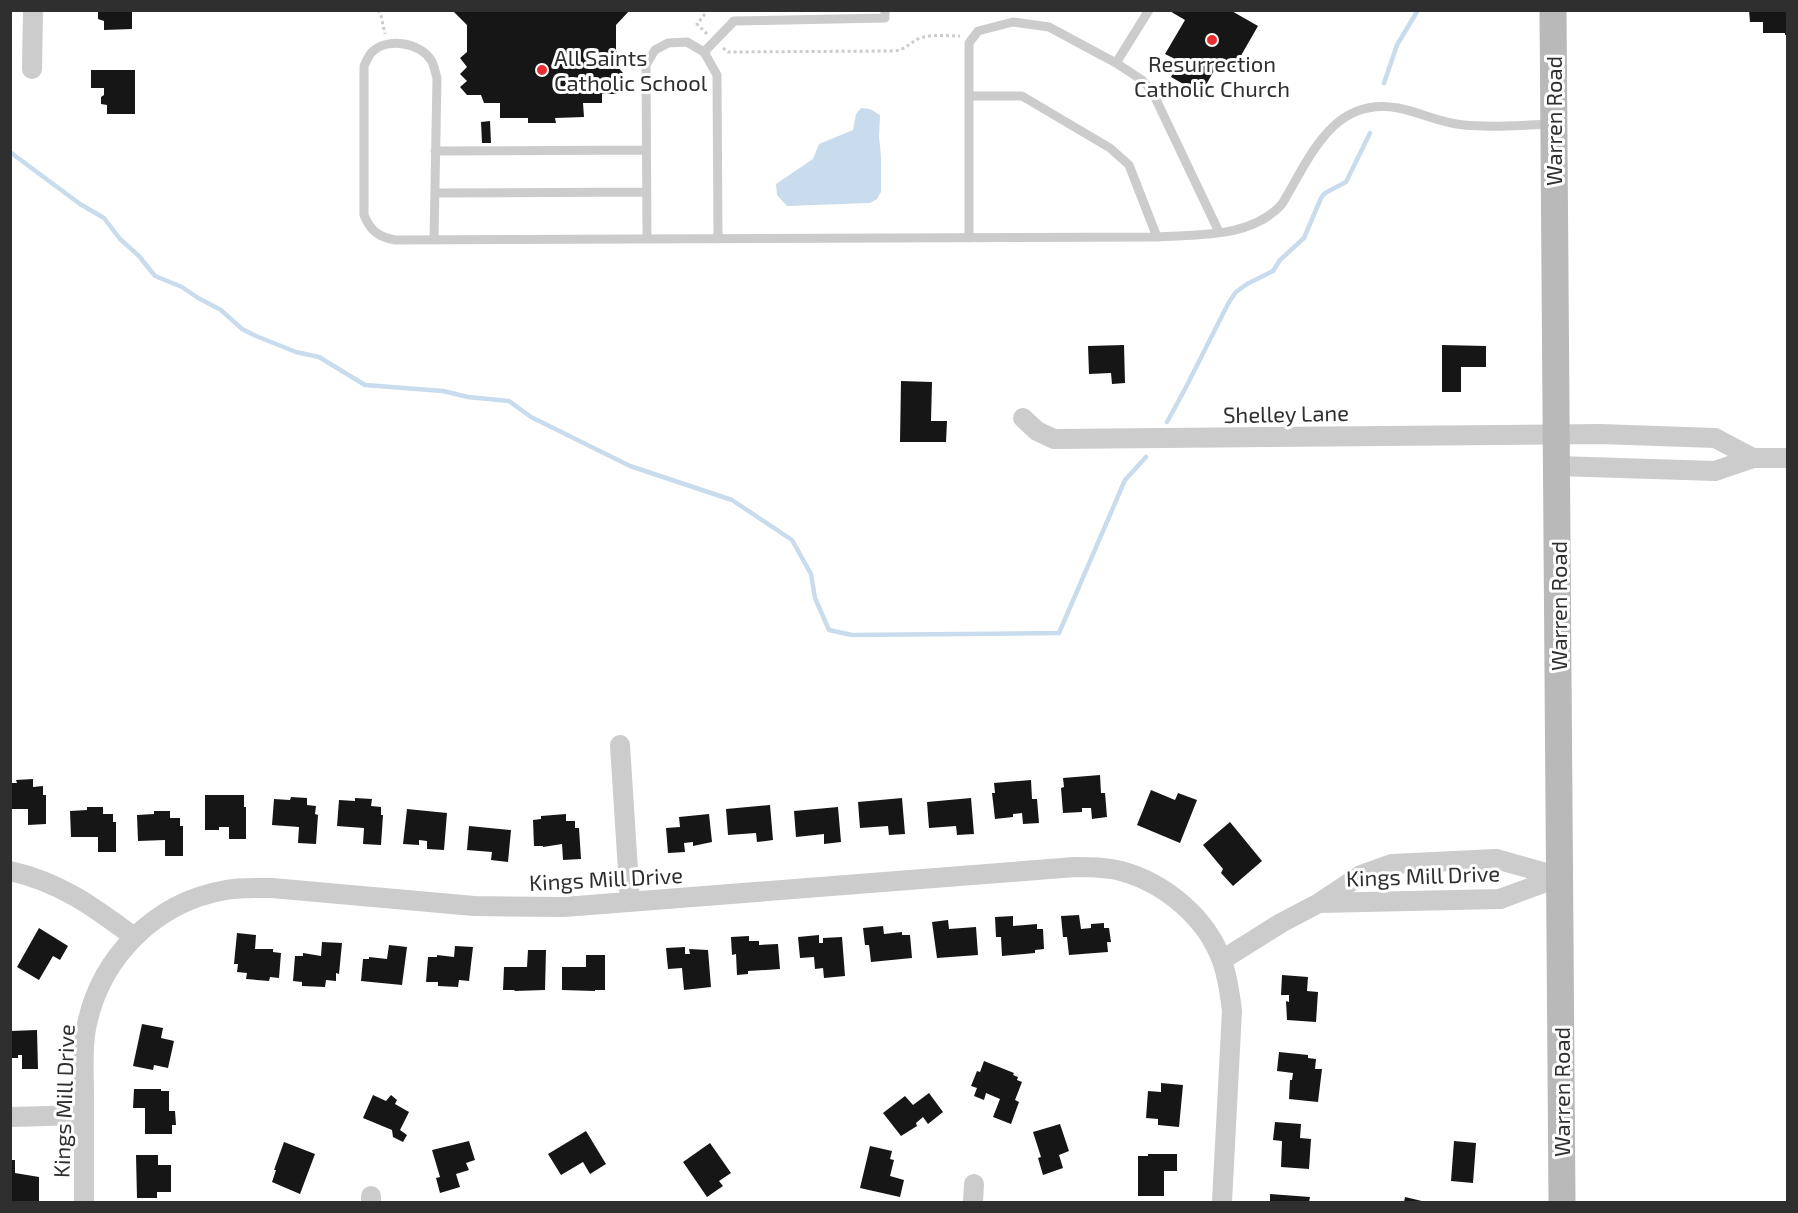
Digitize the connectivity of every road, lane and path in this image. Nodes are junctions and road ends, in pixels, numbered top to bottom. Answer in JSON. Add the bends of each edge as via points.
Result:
{"nodes":[{"id":1,"x":33,"y":10,"type":"edge"},
{"id":2,"x":378,"y":10,"type":"edge"},
{"id":3,"x":708,"y":10,"type":"edge"},
{"id":4,"x":885,"y":10,"type":"edge"},
{"id":5,"x":1149,"y":10,"type":"edge"},
{"id":6,"x":1553,"y":10,"type":"edge"},
{"id":7,"x":799,"y":15,"type":"edge"},
{"id":8,"x":974,"y":36,"type":"junction"},
{"id":9,"x":715,"y":40,"type":"junction"},
{"id":10,"x":387,"y":44,"type":"junction"},
{"id":11,"x":704,"y":52,"type":"junction"},
{"id":12,"x":1116,"y":63,"type":"junction"},
{"id":13,"x":32,"y":69,"type":"dead end"},
{"id":14,"x":969,"y":96,"type":"junction"},
{"id":15,"x":1553,"y":124,"type":"junction"},
{"id":16,"x":646,"y":150,"type":"junction"},
{"id":17,"x":435,"y":151,"type":"junction"},
{"id":18,"x":646,"y":192,"type":"junction"},
{"id":19,"x":435,"y":193,"type":"junction"},
{"id":20,"x":1219,"y":232,"type":"junction"},
{"id":21,"x":1157,"y":237,"type":"junction"},
{"id":22,"x":718,"y":238,"type":"junction"},
{"id":23,"x":969,"y":238,"type":"junction"},
{"id":24,"x":646,"y":239,"type":"junction"},
{"id":25,"x":434,"y":240,"type":"junction"},
{"id":26,"x":1023,"y":418,"type":"dead end"},
{"id":27,"x":1557,"y":434,"type":"junction"},
{"id":28,"x":1753,"y":458,"type":"junction"},
{"id":29,"x":1788,"y":458,"type":"edge"},
{"id":30,"x":1557,"y":466,"type":"junction"},
{"id":31,"x":620,"y":745,"type":"dead end"},
{"id":32,"x":10,"y":871,"type":"edge"},
{"id":33,"x":1560,"y":877,"type":"junction"},
{"id":34,"x":630,"y":902,"type":"junction"},
{"id":35,"x":1319,"y":903,"type":"junction"},
{"id":36,"x":134,"y":937,"type":"junction"},
{"id":37,"x":1222,"y":960,"type":"junction"},
{"id":38,"x":84,"y":1114,"type":"junction"},
{"id":39,"x":10,"y":1117,"type":"edge"},
{"id":40,"x":84,"y":1203,"type":"edge"},
{"id":41,"x":1222,"y":1203,"type":"edge"},
{"id":42,"x":1562,"y":1203,"type":"edge"}],
"edges":[{"from":1,"to":13,"type":"street"},
{"from":2,"to":10,"type":"path"},
{"from":3,"to":9,"type":"path","via":[[697,24]]},
{"from":4,"to":7,"type":"lane","via":[[885,18]]},
{"from":5,"to":12,"type":"lane"},
{"from":6,"to":15,"type":"street","name":"Warren Road"},
{"from":7,"to":9,"type":"lane","via":[[734,21]]},
{"from":8,"to":9,"type":"path","via":[[926,36],[906,49],[894,51],[728,52]]},
{"from":8,"to":12,"type":"lane","via":[[978,31],[1013,22],[1049,27]]},
{"from":8,"to":14,"type":"lane","via":[[969,43]]},
{"from":9,"to":11,"type":"lane"},
{"from":10,"to":17,"type":"lane","via":[[408,44],[432,60],[437,78]]},
{"from":10,"to":25,"type":"lane","via":[[372,52],[364,66],[364,215],[369,226],[385,238]]},
{"from":11,"to":16,"type":"lane","via":[[687,42],[668,43],[655,50],[646,65]]},
{"from":11,"to":22,"type":"lane","via":[[717,75]]},
{"from":12,"to":20,"type":"lane","via":[[1152,91]]},
{"from":14,"to":21,"type":"lane","via":[[1022,96],[1110,148],[1129,165]]},
{"from":14,"to":23,"type":"lane"},
{"from":15,"to":20,"type":"lane","via":[[1465,126],[1386,106],[1354,111],[1324,134],[1274,213],[1248,226]]},
{"from":15,"to":27,"type":"street","name":"Warren Road"},
{"from":16,"to":17,"type":"lane"},
{"from":16,"to":18,"type":"lane"},
{"from":17,"to":19,"type":"lane"},
{"from":18,"to":19,"type":"lane"},
{"from":18,"to":24,"type":"lane"},
{"from":19,"to":25,"type":"lane"},
{"from":20,"to":21,"type":"lane"},
{"from":21,"to":23,"type":"lane"},
{"from":22,"to":23,"type":"lane"},
{"from":22,"to":24,"type":"lane"},
{"from":24,"to":25,"type":"lane"},
{"from":26,"to":27,"type":"street","name":"Shelley Lane","via":[[1054,439]]},
{"from":27,"to":28,"type":"street","name":"Shelley Lane","via":[[1715,438]]},
{"from":27,"to":30,"type":"street","name":"Warren Road"},
{"from":28,"to":29,"type":"street"},
{"from":28,"to":30,"type":"street","via":[[1715,471]]},
{"from":30,"to":33,"type":"street","name":"Warren Road"},
{"from":31,"to":34,"type":"street"},
{"from":32,"to":36,"type":"street","via":[[58,886]]},
{"from":33,"to":35,"type":"street","name":"Kings Mill Drive","via":[[1500,899]]},
{"from":33,"to":35,"type":"street","name":"Kings Mill Drive","via":[[1496,859],[1392,864],[1361,875]]},
{"from":33,"to":42,"type":"street","name":"Warren Road"},
{"from":34,"to":36,"type":"street","name":"Kings Mill Drive","via":[[502,907],[243,888],[181,904]]},
{"from":34,"to":37,"type":"street","name":"Kings Mill Drive","via":[[1101,867],[1140,877],[1175,898],[1202,926]]},
{"from":35,"to":37,"type":"street","name":"Kings Mill Drive"},
{"from":36,"to":38,"type":"street","name":"Kings Mill Drive","via":[[107,971],[89,1014],[84,1047]]},
{"from":37,"to":41,"type":"street","via":[[1232,1011]]},
{"from":38,"to":39,"type":"street"},
{"from":38,"to":40,"type":"street","name":"Kings Mill Drive"}]}
